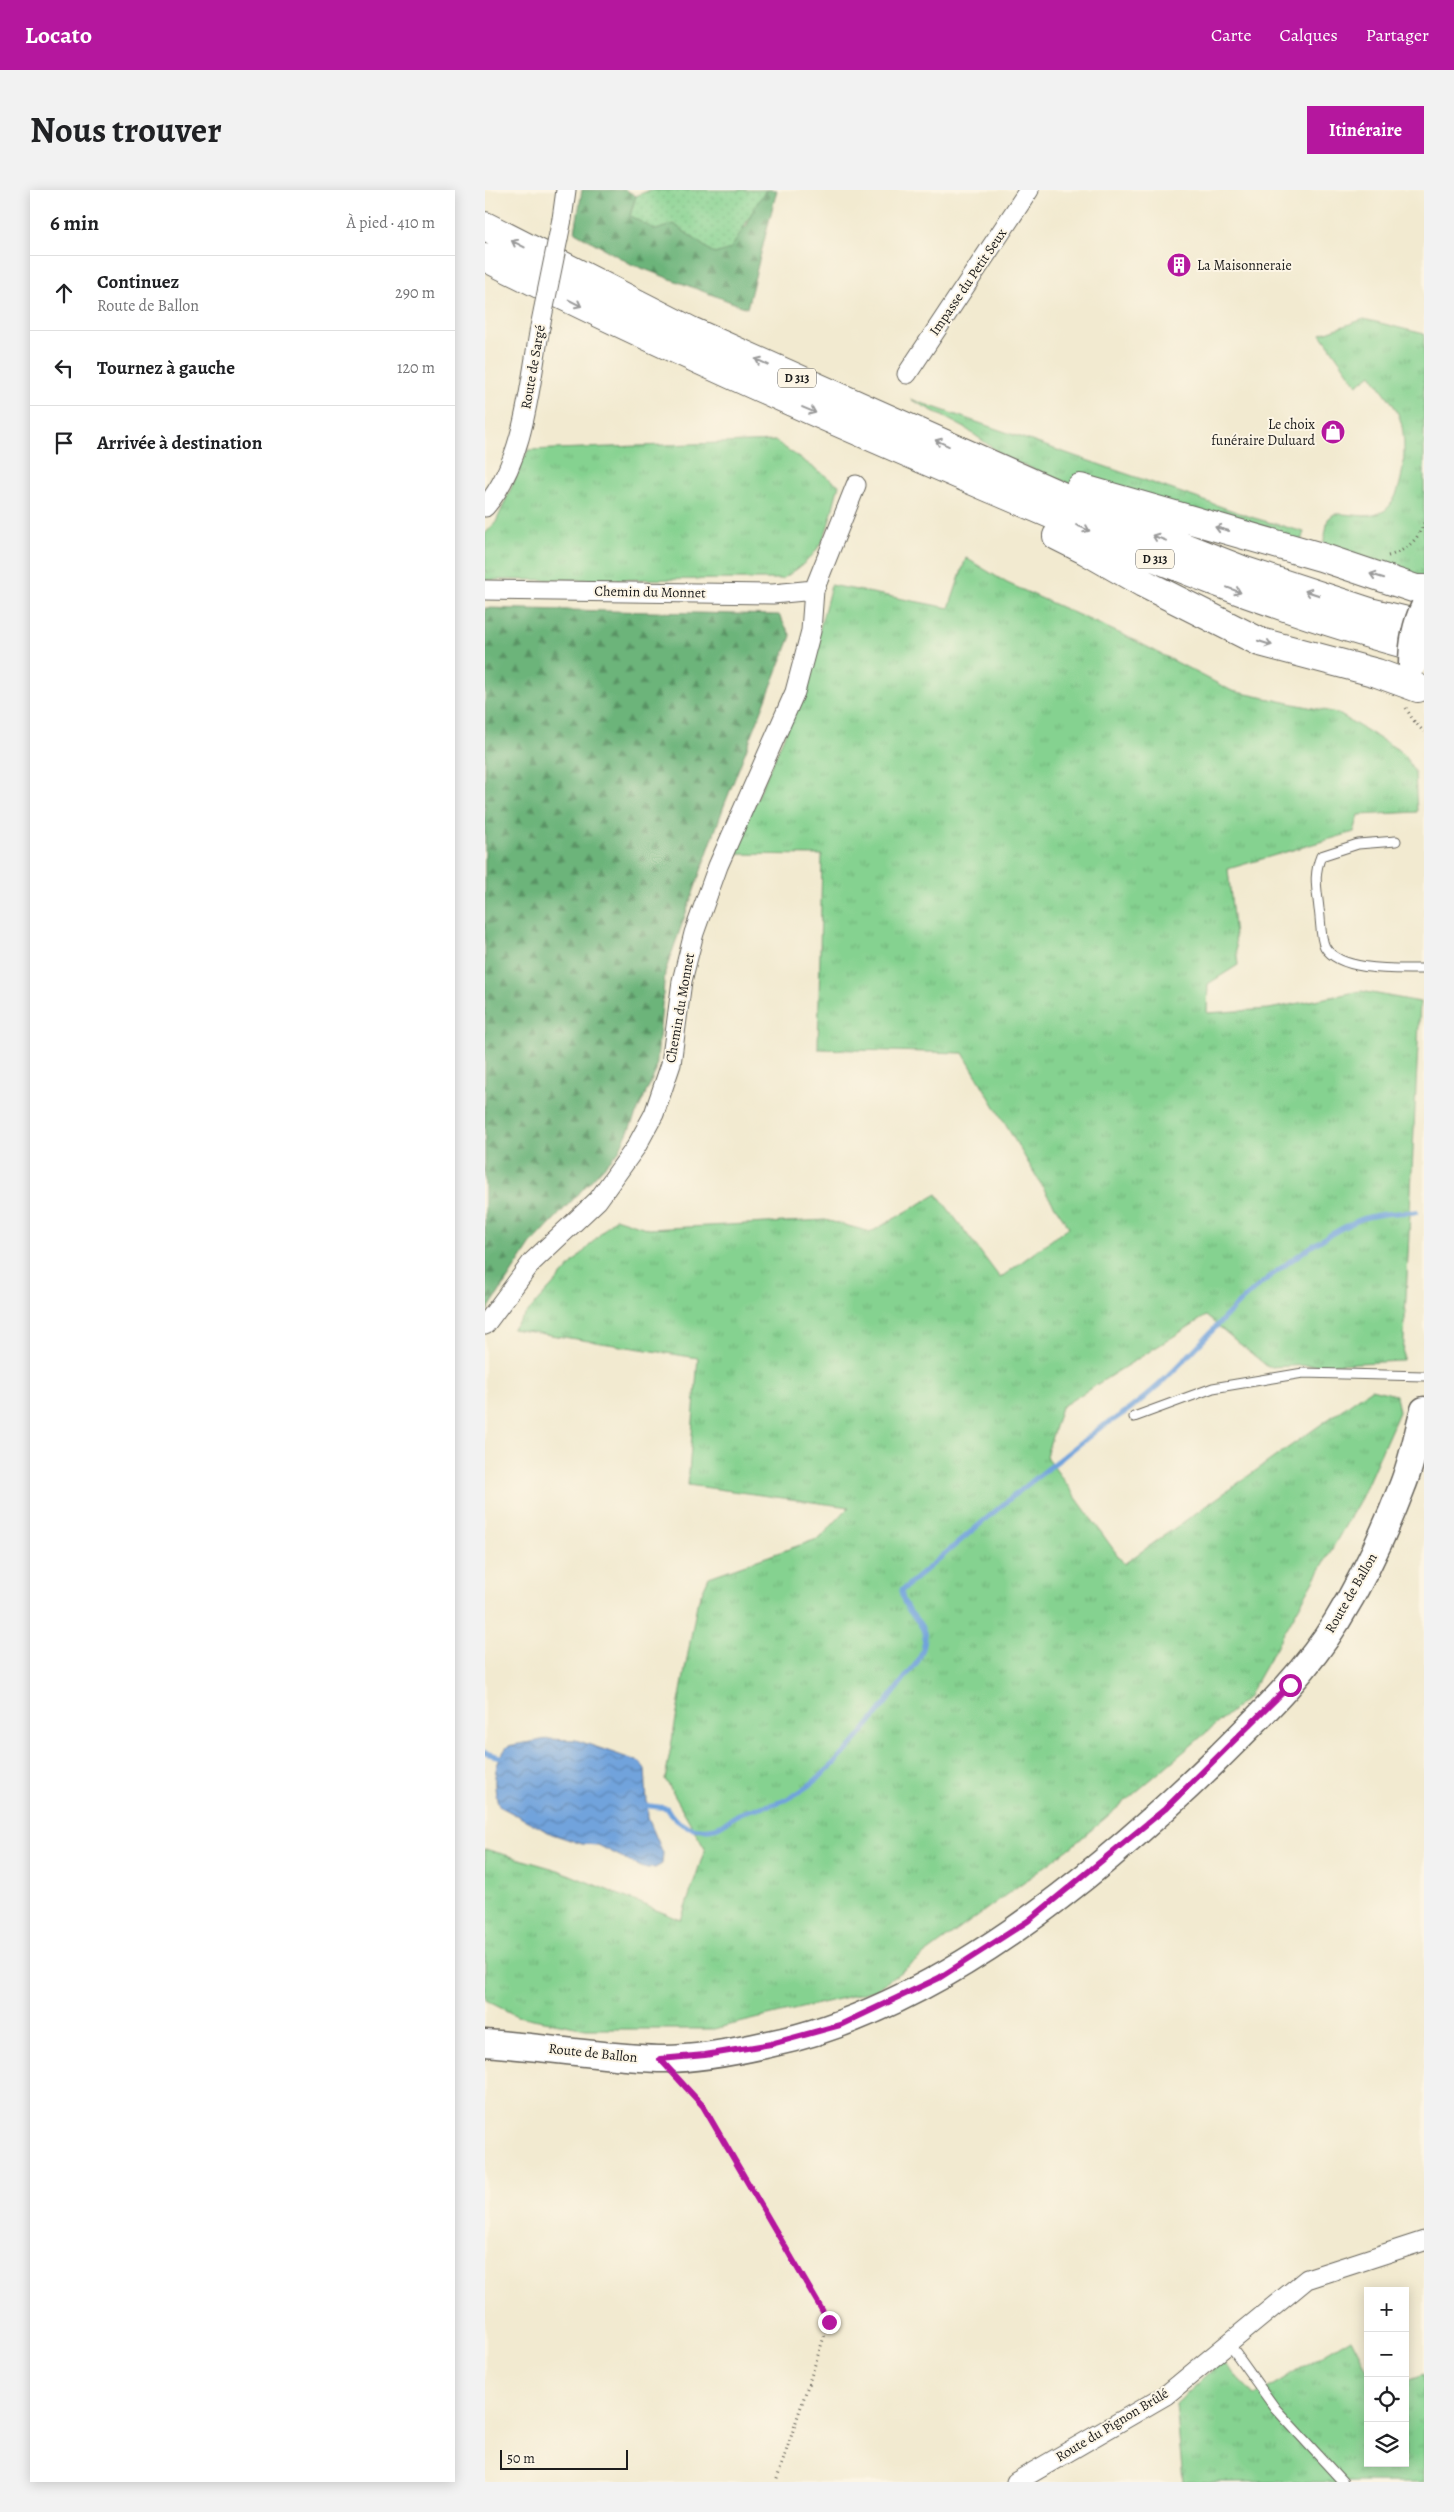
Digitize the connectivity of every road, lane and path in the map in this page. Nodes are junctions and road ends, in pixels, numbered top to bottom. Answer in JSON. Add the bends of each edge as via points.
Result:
{"nodes":[{"id":1,"x":566,"y":190,"type":"edge"},
{"id":2,"x":1029,"y":190,"type":"edge"},
{"id":3,"x":485,"y":226,"type":"edge"},
{"id":4,"x":485,"y":257,"type":"edge"},
{"id":5,"x":907,"y":374,"type":"dead end"},
{"id":6,"x":926,"y":461,"type":"junction"},
{"id":7,"x":986,"y":463,"type":"junction"},
{"id":8,"x":856,"y":485,"type":"dead end"},
{"id":9,"x":485,"y":507,"type":"edge"},
{"id":10,"x":1424,"y":589,"type":"edge"},
{"id":11,"x":485,"y":590,"type":"edge"},
{"id":12,"x":814,"y":590,"type":"junction"},
{"id":13,"x":1424,"y":607,"type":"edge"},
{"id":14,"x":1424,"y":625,"type":"edge"},
{"id":15,"x":1419,"y":675,"type":"edge"},
{"id":16,"x":1396,"y":842,"type":"dead end"},
{"id":17,"x":1424,"y":969,"type":"edge"},
{"id":18,"x":485,"y":1326,"type":"edge"},
{"id":19,"x":1424,"y":1376,"type":"edge"},
{"id":20,"x":1424,"y":1410,"type":"edge"},
{"id":21,"x":1134,"y":1417,"type":"dead end"},
{"id":22,"x":485,"y":2042,"type":"edge"},
{"id":23,"x":660,"y":2059,"type":"junction"},
{"id":24,"x":1424,"y":2241,"type":"edge"},
{"id":25,"x":1229,"y":2344,"type":"junction"},
{"id":26,"x":776,"y":2482,"type":"edge"},
{"id":27,"x":1016,"y":2482,"type":"edge"},
{"id":28,"x":1343,"y":2482,"type":"edge"}],
"edges":[{"from":1,"to":9,"type":"street","name":"Route de Sargé","bridge":true,"via":[[517,450]]},
{"from":2,"to":5,"type":"street","name":"Impasse du Petit Seux"},
{"from":7,"to":3,"type":"highway","number":"D 313","one_way":true,"via":[[691,331]]},
{"from":4,"to":6,"type":"highway","number":"D 313","one_way":true,"via":[[624,327]]},
{"from":6,"to":15,"type":"highway","number":"D 313","one_way":true,"via":[[1159,561],[1245,594],[1369,635]]},
{"from":6,"to":15,"type":"highway","one_way":true,"via":[[936,480],[1085,550],[1260,642],[1377,673]]},
{"from":10,"to":7,"type":"highway","one_way":true,"via":[[1093,493],[1008,459]]},
{"from":14,"to":7,"type":"highway","number":"D 313","one_way":true,"via":[[1370,612],[1245,571],[1120,522]]},
{"from":8,"to":12,"type":"street","name":"Chemin du Monnet"},
{"from":11,"to":12,"type":"street","name":"Chemin du Monnet","via":[[773,594]]},
{"from":12,"to":18,"type":"street","name":"Chemin du Monnet","via":[[811,631],[795,692],[718,866],[694,933],[682,981],[671,1064],[654,1114],[636,1147],[598,1200],[531,1262]]},
{"from":13,"to":15,"type":"main road","bridge":true,"via":[[1413,638]]},
{"from":16,"to":17,"type":"lane","via":[[1357,844],[1321,856],[1315,871],[1324,946],[1334,957],[1347,963]]},
{"from":19,"to":21,"type":"lane","via":[[1303,1373],[1213,1388]]},
{"from":20,"to":23,"type":"main road","name":"Route de Ballon","via":[[1403,1484],[1375,1553],[1335,1624],[1290,1685],[1165,1809],[1028,1921],[939,1978],[840,2025],[771,2044]]},
{"from":22,"to":23,"type":"main road","name":"Route de Ballon"},
{"from":23,"to":26,"type":"path","via":[[703,2106],[829,2322]]},
{"from":24,"to":25,"type":"street","name":"Route du Pignon Brûlé","via":[[1307,2280]]},
{"from":25,"to":27,"type":"street","name":"Route du Pignon Brûlé","via":[[1166,2395]]},
{"from":25,"to":28,"type":"lane","via":[[1275,2408]]}]}
